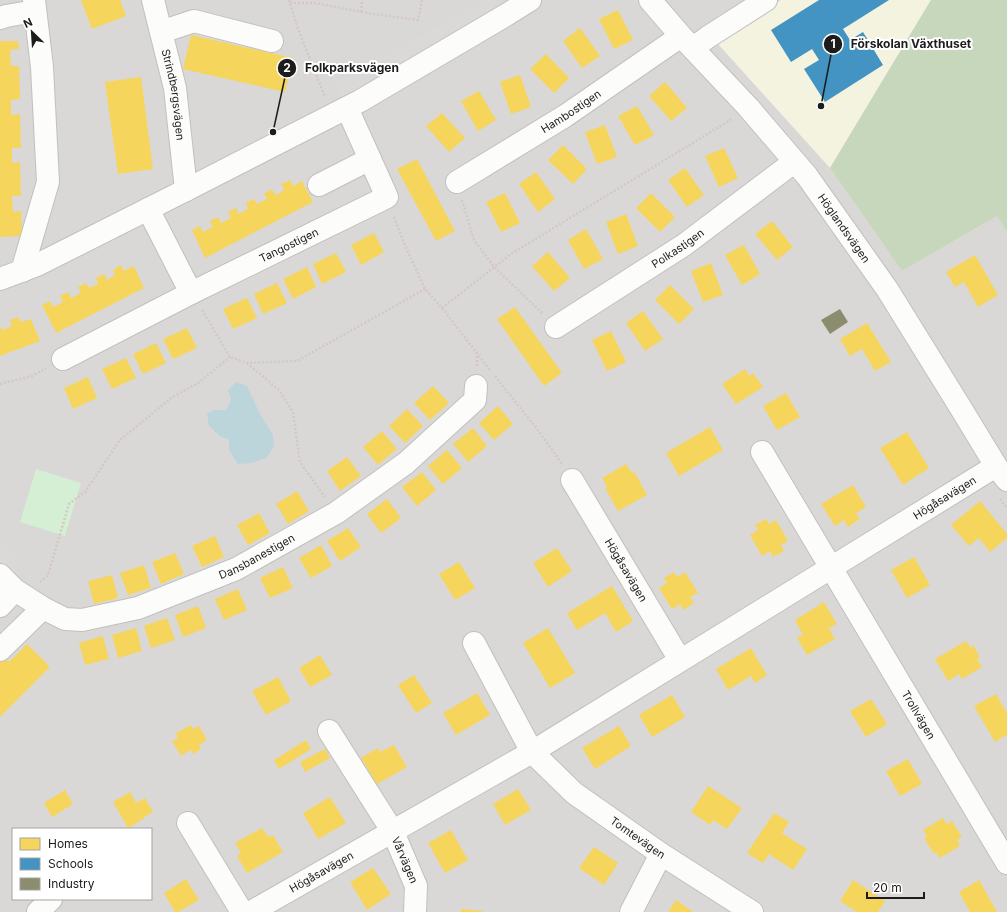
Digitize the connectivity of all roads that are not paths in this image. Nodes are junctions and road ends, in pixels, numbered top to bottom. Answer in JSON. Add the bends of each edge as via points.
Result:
{"nodes":[{"id":1,"x":153,"y":0,"type":"edge"},
{"id":2,"x":530,"y":0,"type":"edge"},
{"id":3,"x":766,"y":0,"type":"edge"},
{"id":4,"x":656,"y":2,"type":"edge"},
{"id":5,"x":34,"y":6,"type":"edge"},
{"id":6,"x":0,"y":18,"type":"edge"},
{"id":7,"x":161,"y":32,"type":"junction"},
{"id":8,"x":272,"y":41,"type":"dead end"},
{"id":9,"x":687,"y":42,"type":"junction"},
{"id":10,"x":339,"y":112,"type":"junction"},
{"id":11,"x":370,"y":159,"type":"junction"},
{"id":12,"x":794,"y":162,"type":"junction"},
{"id":13,"x":457,"y":182,"type":"road end"},
{"id":14,"x":319,"y":186,"type":"dead end"},
{"id":15,"x":186,"y":190,"type":"junction"},
{"id":16,"x":148,"y":209,"type":"junction"},
{"id":17,"x":22,"y":270,"type":"junction"},
{"id":18,"x":0,"y":279,"type":"edge"},
{"id":19,"x":192,"y":293,"type":"junction"},
{"id":20,"x":556,"y":327,"type":"road end"},
{"id":21,"x":63,"y":359,"type":"road end"},
{"id":22,"x":476,"y":386,"type":"dead end"},
{"id":23,"x":762,"y":452,"type":"dead end"},
{"id":24,"x":1002,"y":473,"type":"edge"},
{"id":25,"x":572,"y":480,"type":"road end"},
{"id":26,"x":831,"y":567,"type":"junction"},
{"id":27,"x":0,"y":575,"type":"edge"},
{"id":28,"x":20,"y":593,"type":"junction"},
{"id":29,"x":0,"y":606,"type":"edge"},
{"id":30,"x":43,"y":608,"type":"junction"},
{"id":31,"x":474,"y":643,"type":"dead end"},
{"id":32,"x":0,"y":650,"type":"edge"},
{"id":33,"x":680,"y":660,"type":"junction"},
{"id":34,"x":329,"y":731,"type":"dead end"},
{"id":35,"x":532,"y":752,"type":"junction"},
{"id":36,"x":188,"y":823,"type":"dead end"},
{"id":37,"x":393,"y":832,"type":"junction"},
{"id":38,"x":661,"y":854,"type":"junction"},
{"id":39,"x":1007,"y":863,"type":"edge"},
{"id":40,"x":50,"y":900,"type":"edge"},
{"id":41,"x":38,"y":912,"type":"edge"},
{"id":42,"x":242,"y":912,"type":"edge"},
{"id":43,"x":251,"y":912,"type":"edge"},
{"id":44,"x":415,"y":912,"type":"edge"},
{"id":45,"x":631,"y":912,"type":"edge"},
{"id":46,"x":752,"y":912,"type":"edge"}],
"edges":[{"from":1,"to":7,"type":"street","name":"Strindbergsvägen"},
{"from":2,"to":10,"type":"street"},
{"from":3,"to":9,"type":"street","name":"Hambostigen","via":[[708,36]]},
{"from":4,"to":9,"type":"street","name":"Höglandsvägen"},
{"from":5,"to":6,"type":"street"},
{"from":5,"to":17,"type":"street","via":[[42,67],[48,182]]},
{"from":7,"to":8,"type":"street","via":[[194,21]]},
{"from":7,"to":15,"type":"street","name":"Strindbergsvägen","via":[[175,88]]},
{"from":9,"to":12,"type":"street","name":"Höglandsvägen","via":[[748,106]]},
{"from":9,"to":13,"type":"street","name":"Hambostigen"},
{"from":10,"to":11,"type":"street"},
{"from":10,"to":15,"type":"street"},
{"from":11,"to":14,"type":"street"},
{"from":11,"to":19,"type":"street","name":"Tangostigen","via":[[387,197]]},
{"from":12,"to":20,"type":"street","name":"Polkastigen","via":[[684,245]]},
{"from":12,"to":24,"type":"street","name":"Höglandsvägen","via":[[887,289]]},
{"from":15,"to":16,"type":"street"},
{"from":16,"to":17,"type":"street","via":[[37,265]]},
{"from":16,"to":19,"type":"street"},
{"from":17,"to":18,"type":"street"},
{"from":19,"to":21,"type":"street","name":"Tangostigen"},
{"from":22,"to":30,"type":"street","name":"Dansbanestigen","via":[[475,400],[406,463],[336,513],[236,569],[138,608],[82,620],[65,619]]},
{"from":23,"to":26,"type":"street"},
{"from":24,"to":26,"type":"street","name":"Högåsavägen"},
{"from":25,"to":33,"type":"street","name":"Högåsavägen"},
{"from":26,"to":33,"type":"street","name":"Högåsavägen"},
{"from":26,"to":39,"type":"street","name":"Trollvägen"},
{"from":27,"to":28,"type":"street","name":"Dansbanestigen"},
{"from":28,"to":29,"type":"street"},
{"from":28,"to":30,"type":"street","name":"Dansbanestigen"},
{"from":30,"to":32,"type":"street"},
{"from":31,"to":35,"type":"street"},
{"from":33,"to":35,"type":"street","name":"Högåsavägen"},
{"from":34,"to":37,"type":"street"},
{"from":35,"to":37,"type":"street","name":"Högåsavägen"},
{"from":35,"to":38,"type":"street","name":"Tomtevägen","via":[[574,793]]},
{"from":36,"to":42,"type":"street"},
{"from":37,"to":43,"type":"street","name":"Högåsavägen"},
{"from":37,"to":44,"type":"street","name":"Vårvägen","via":[[416,886]]},
{"from":38,"to":45,"type":"street"},
{"from":38,"to":46,"type":"street","name":"Tomtevägen"},
{"from":40,"to":41,"type":"street"}]}
